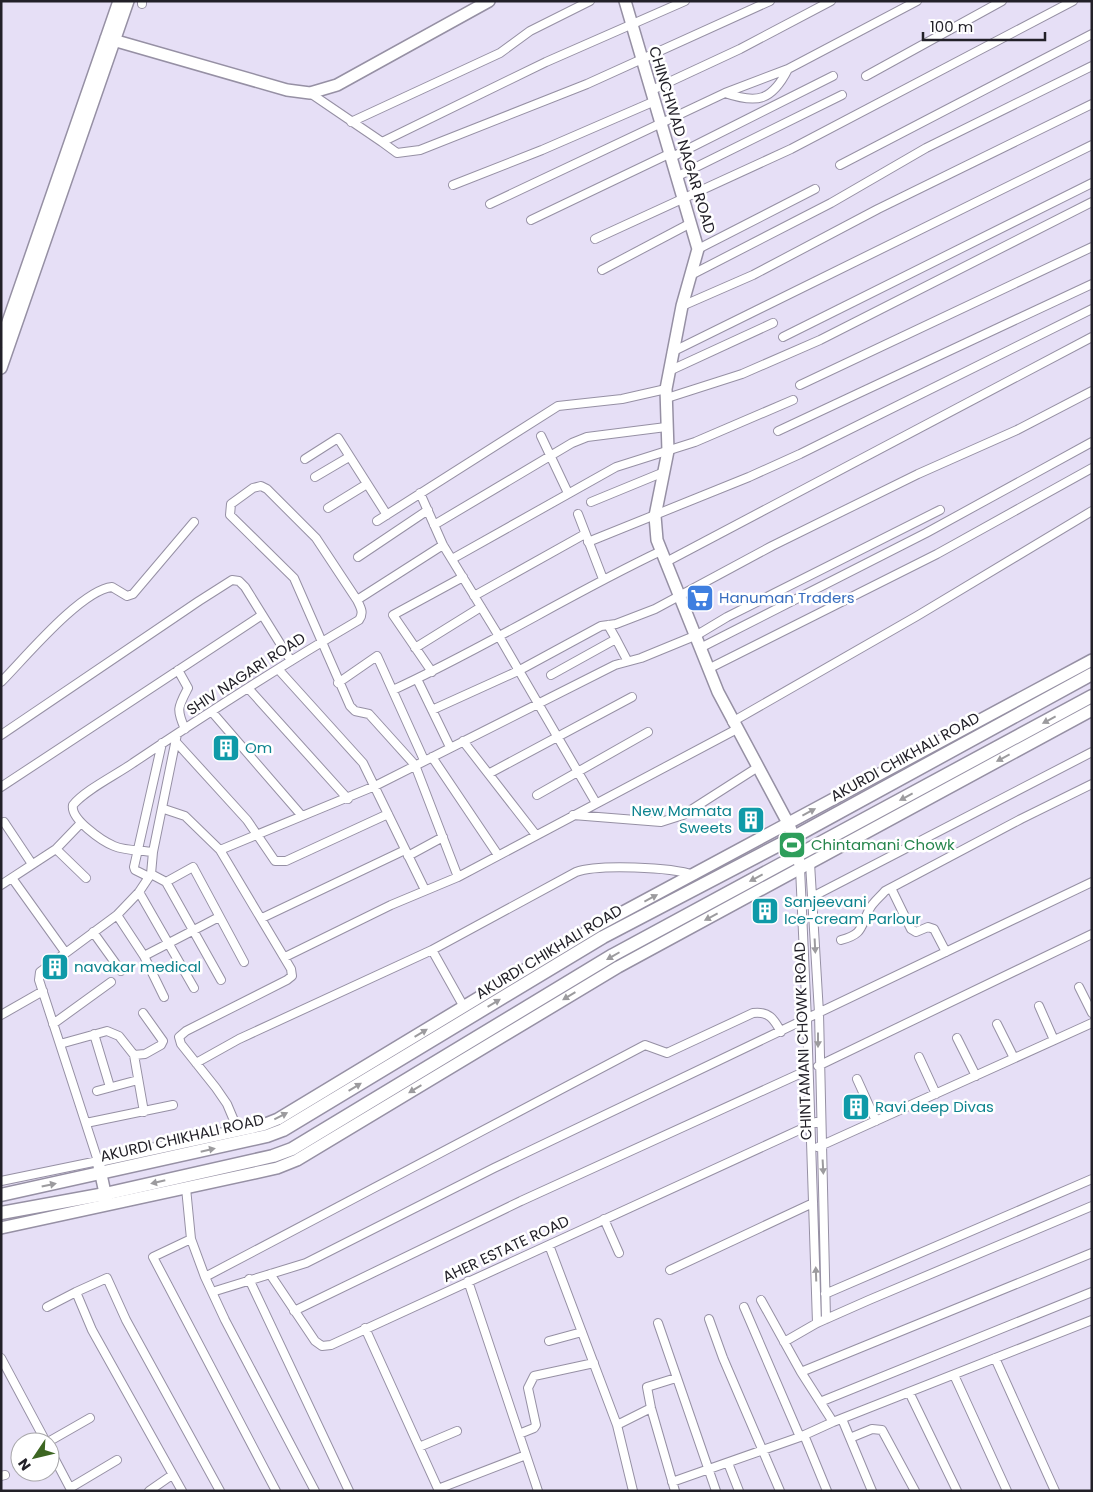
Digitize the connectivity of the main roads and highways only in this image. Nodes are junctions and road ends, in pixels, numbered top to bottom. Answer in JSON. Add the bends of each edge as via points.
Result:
{"nodes":[{"id":1,"x":1092,"y":674,"type":"edge"},
{"id":2,"x":1092,"y":696,"type":"edge"},
{"id":3,"x":1,"y":1195,"type":"edge"},
{"id":4,"x":1,"y":1213,"type":"edge"}],
"edges":[{"from":3,"to":1,"type":"main road","name":"AKURDI CHIKHALI ROAD","one_way":true,"via":[[283,1130],[603,937],[798,835]]},
{"from":2,"to":4,"type":"main road","one_way":true,"via":[[804,859],[612,956],[292,1148],[273,1156],[107,1200]]}]}
